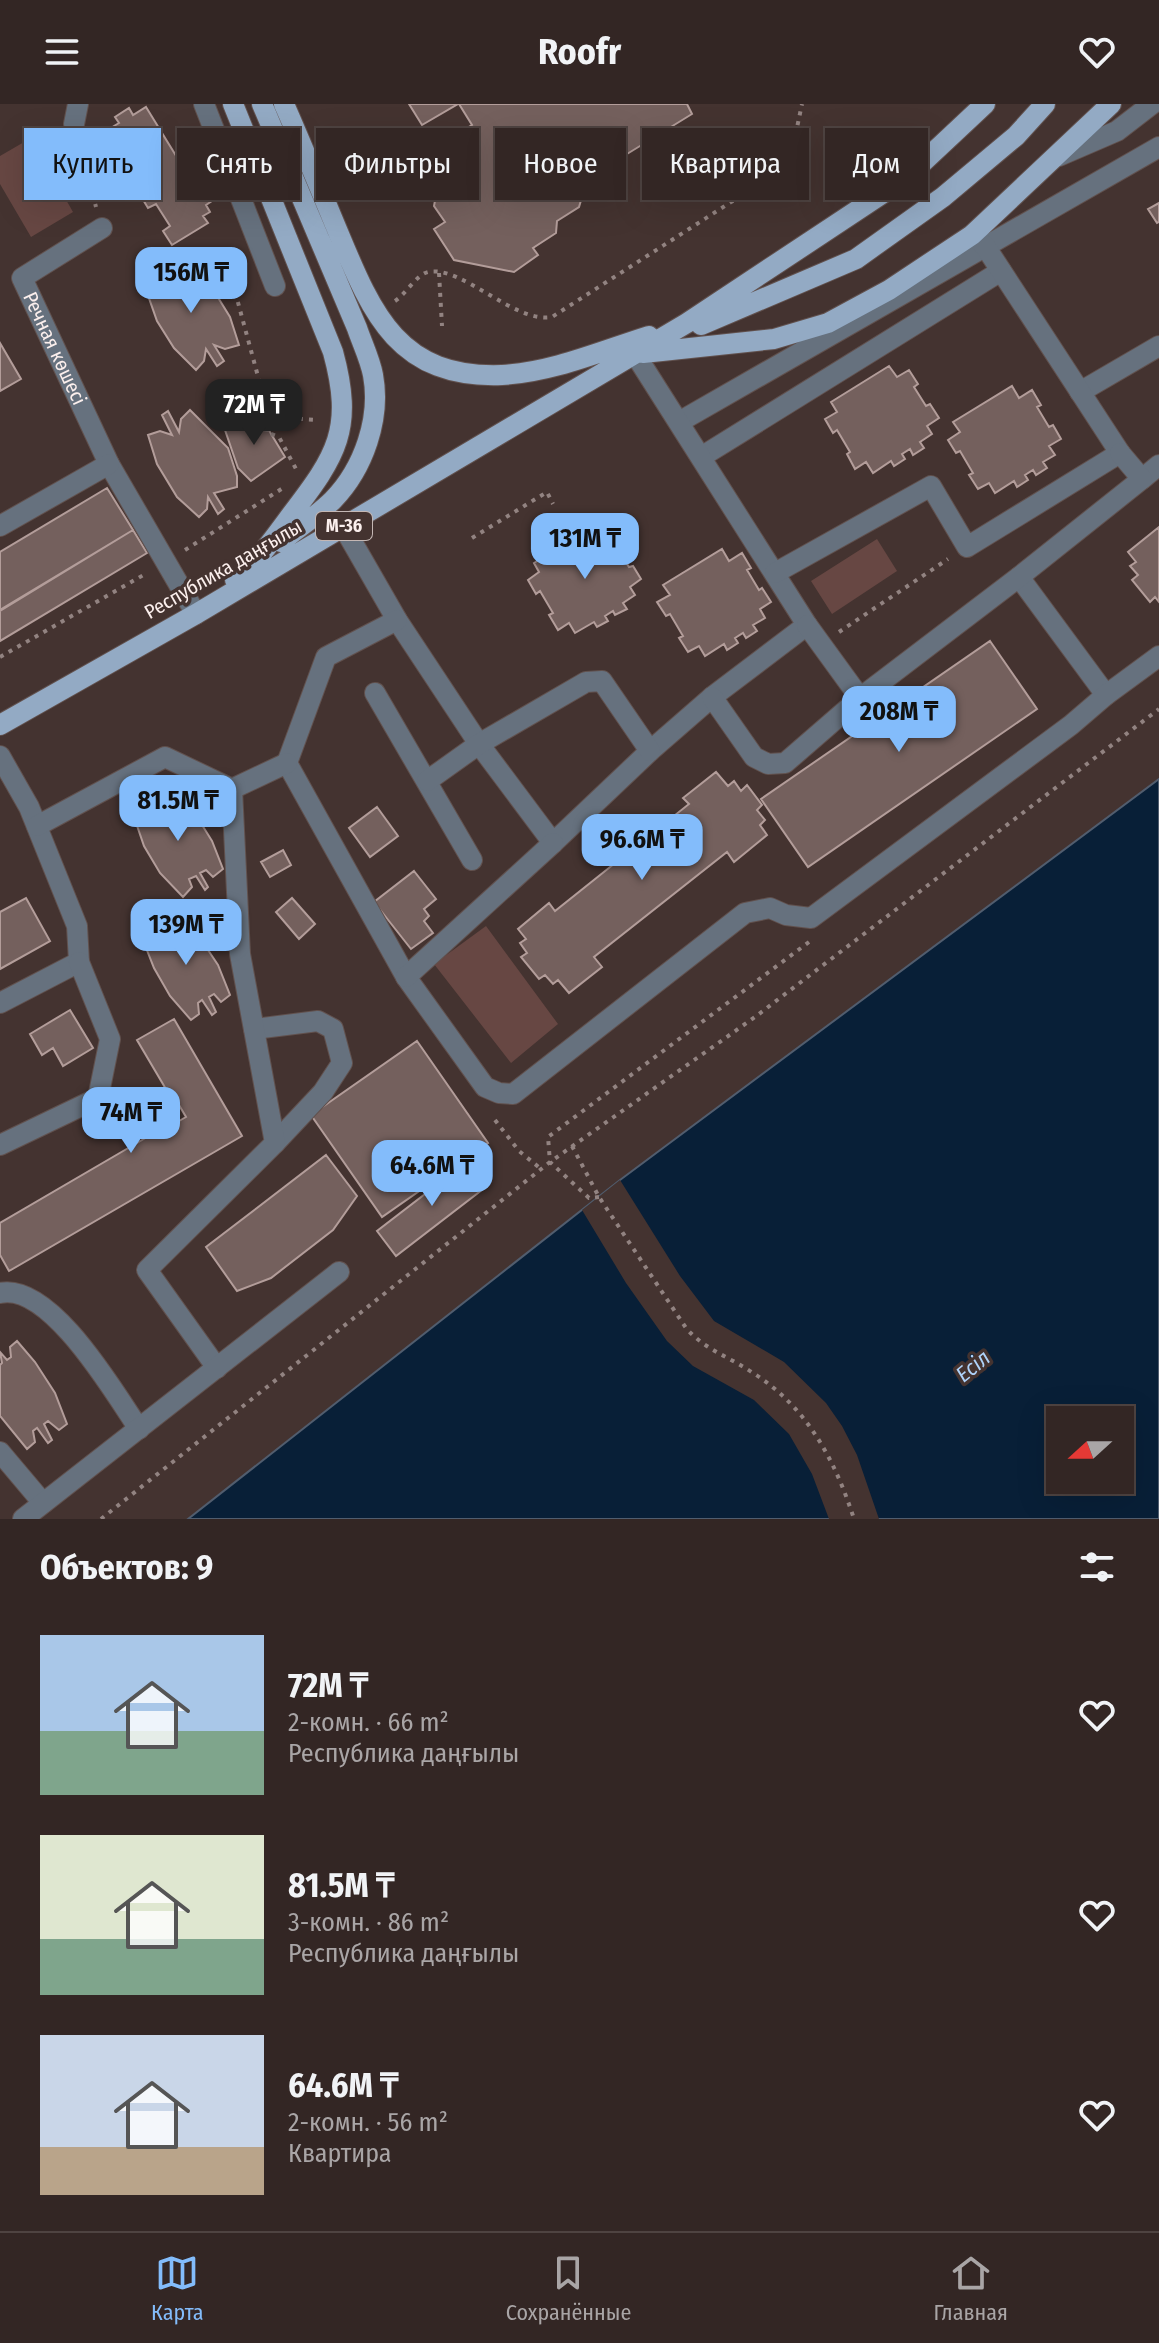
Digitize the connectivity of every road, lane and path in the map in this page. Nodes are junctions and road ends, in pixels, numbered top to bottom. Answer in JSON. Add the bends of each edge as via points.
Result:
{"nodes":[{"id":1,"x":204,"y":104,"type":"edge"},
{"id":2,"x":233,"y":104,"type":"edge"},
{"id":3,"x":262,"y":104,"type":"edge"},
{"id":4,"x":284,"y":104,"type":"edge"},
{"id":5,"x":802,"y":104,"type":"edge"},
{"id":6,"x":985,"y":104,"type":"edge"},
{"id":7,"x":1045,"y":104,"type":"edge"},
{"id":8,"x":1111,"y":104,"type":"edge"},
{"id":9,"x":1152,"y":104,"type":"edge"},
{"id":10,"x":76,"y":114,"type":"edge"},
{"id":11,"x":1159,"y":147,"type":"edge"},
{"id":12,"x":1059,"y":156,"type":"junction"},
{"id":13,"x":102,"y":228,"type":"joint"},
{"id":14,"x":979,"y":241,"type":"junction"},
{"id":15,"x":1001,"y":271,"type":"junction"},
{"id":16,"x":230,"y":273,"type":"dead end"},
{"id":17,"x":275,"y":286,"type":"dead end"},
{"id":18,"x":687,"y":323,"type":"junction"},
{"id":19,"x":442,"y":326,"type":"dead end"},
{"id":20,"x":1159,"y":346,"type":"edge"},
{"id":21,"x":635,"y":354,"type":"junction"},
{"id":22,"x":1080,"y":392,"type":"junction"},
{"id":23,"x":269,"y":417,"type":"junction"},
{"id":24,"x":317,"y":420,"type":"dead end"},
{"id":25,"x":679,"y":422,"type":"junction"},
{"id":26,"x":1120,"y":453,"type":"junction"},
{"id":27,"x":701,"y":457,"type":"junction"},
{"id":28,"x":109,"y":464,"type":"junction"},
{"id":29,"x":1159,"y":465,"type":"edge"},
{"id":30,"x":1142,"y":479,"type":"junction"},
{"id":31,"x":553,"y":504,"type":"dead end"},
{"id":32,"x":0,"y":526,"type":"edge"},
{"id":33,"x":343,"y":526,"type":"junction"},
{"id":34,"x":472,"y":538,"type":"dead end"},
{"id":35,"x":967,"y":547,"type":"junction"},
{"id":36,"x":166,"y":562,"type":"junction"},
{"id":37,"x":255,"y":563,"type":"junction"},
{"id":38,"x":775,"y":573,"type":"junction"},
{"id":39,"x":1019,"y":577,"type":"junction"},
{"id":40,"x":196,"y":614,"type":"junction"},
{"id":41,"x":397,"y":620,"type":"junction"},
{"id":42,"x":807,"y":625,"type":"junction"},
{"id":43,"x":821,"y":645,"type":"junction"},
{"id":44,"x":1159,"y":656,"type":"edge"},
{"id":45,"x":0,"y":657,"type":"edge"},
{"id":46,"x":375,"y":693,"type":"dead end"},
{"id":47,"x":1106,"y":695,"type":"junction"},
{"id":48,"x":712,"y":697,"type":"junction"},
{"id":49,"x":860,"y":698,"type":"junction"},
{"id":50,"x":1159,"y":709,"type":"edge"},
{"id":51,"x":0,"y":725,"type":"edge"},
{"id":52,"x":479,"y":744,"type":"junction"},
{"id":53,"x":650,"y":751,"type":"junction"},
{"id":54,"x":3,"y":761,"type":"edge"},
{"id":55,"x":287,"y":763,"type":"junction"},
{"id":56,"x":427,"y":781,"type":"junction"},
{"id":57,"x":232,"y":789,"type":"junction"},
{"id":58,"x":37,"y":826,"type":"junction"},
{"id":59,"x":553,"y":843,"type":"junction"},
{"id":60,"x":472,"y":860,"type":"dead end"},
{"id":61,"x":79,"y":962,"type":"junction"},
{"id":62,"x":406,"y":977,"type":"junction"},
{"id":63,"x":0,"y":1003,"type":"edge"},
{"id":64,"x":254,"y":1029,"type":"junction"},
{"id":65,"x":495,"y":1120,"type":"dead end"},
{"id":66,"x":275,"y":1143,"type":"junction"},
{"id":67,"x":0,"y":1145,"type":"edge"},
{"id":68,"x":572,"y":1146,"type":"junction"},
{"id":69,"x":550,"y":1162,"type":"junction"},
{"id":70,"x":541,"y":1169,"type":"junction"},
{"id":71,"x":599,"y":1197,"type":"junction"},
{"id":72,"x":339,"y":1272,"type":"dead end"},
{"id":73,"x":0,"y":1293,"type":"edge"},
{"id":74,"x":217,"y":1368,"type":"junction"},
{"id":75,"x":139,"y":1429,"type":"junction"},
{"id":76,"x":0,"y":1452,"type":"edge"},
{"id":77,"x":43,"y":1503,"type":"junction"},
{"id":78,"x":23,"y":1519,"type":"edge"},
{"id":79,"x":101,"y":1519,"type":"edge"},
{"id":80,"x":854,"y":1519,"type":"edge"}],
"edges":[{"from":1,"to":17,"type":"street"},
{"from":2,"to":37,"type":"main road","via":[[342,382],[332,458]]},
{"from":3,"to":37,"type":"main road","via":[[357,328],[374,391],[369,437],[347,484]]},
{"from":4,"to":18,"type":"main road","via":[[367,301],[394,337],[422,358],[460,372],[505,375],[548,368]]},
{"from":5,"to":19,"type":"path","via":[[784,168],[552,317],[534,317],[439,273]]},
{"from":6,"to":18,"type":"main road","name":"Республика даңғылы","number":"M-36","via":[[906,178]]},
{"from":7,"to":21,"type":"main road","name":"Республика даңғылы","number":"M-36","via":[[1016,136],[943,197],[856,259]]},
{"from":8,"to":12,"type":"main road"},
{"from":9,"to":12,"type":"street","via":[[1117,131]]},
{"from":10,"to":13,"type":"path"},
{"from":11,"to":14,"type":"street"},
{"from":12,"to":14,"type":"main road"},
{"from":13,"to":28,"type":"street","name":"Речная көшесі","via":[[22,278]]},
{"from":14,"to":15,"type":"street"},
{"from":14,"to":21,"type":"main road","via":[[828,323],[774,339]]},
{"from":14,"to":25,"type":"street"},
{"from":15,"to":22,"type":"street"},
{"from":15,"to":27,"type":"street"},
{"from":16,"to":23,"type":"path"},
{"from":18,"to":21,"type":"main road","name":"Республика даңғылы","number":"M-36"},
{"from":20,"to":22,"type":"street"},
{"from":21,"to":25,"type":"street"},
{"from":21,"to":33,"type":"main road","name":"Республика даңғылы","number":"M-36"},
{"from":22,"to":26,"type":"street"},
{"from":23,"to":24,"type":"path"},
{"from":23,"to":36,"type":"path","via":[[266,432],[279,437],[296,467],[294,478]]},
{"from":25,"to":27,"type":"street"},
{"from":26,"to":30,"type":"street"},
{"from":26,"to":35,"type":"street"},
{"from":27,"to":38,"type":"street"},
{"from":28,"to":32,"type":"street"},
{"from":28,"to":36,"type":"street","name":"Речная көшесі"},
{"from":29,"to":30,"type":"street"},
{"from":30,"to":39,"type":"street"},
{"from":31,"to":34,"type":"path","via":[[547,492]]},
{"from":33,"to":40,"type":"main road","name":"Республика даңғылы","number":"M-36"},
{"from":33,"to":41,"type":"street"},
{"from":35,"to":38,"type":"street","via":[[931,486]]},
{"from":35,"to":43,"type":"path"},
{"from":36,"to":40,"type":"street","name":"Речная көшесі"},
{"from":36,"to":45,"type":"path"},
{"from":37,"to":40,"type":"main road"},
{"from":38,"to":42,"type":"street"},
{"from":39,"to":47,"type":"street"},
{"from":39,"to":49,"type":"street"},
{"from":40,"to":51,"type":"main road","name":"Республика даңғылы","number":"M-36"},
{"from":41,"to":52,"type":"street"},
{"from":41,"to":55,"type":"street","via":[[326,657]]},
{"from":42,"to":43,"type":"street"},
{"from":42,"to":48,"type":"street"},
{"from":43,"to":49,"type":"street"},
{"from":44,"to":47,"type":"street"},
{"from":46,"to":56,"type":"street"},
{"from":47,"to":62,"type":"street","via":[[811,918],[770,908],[745,913],[513,1094],[485,1087]]},
{"from":48,"to":49,"type":"street","via":[[754,757],[768,764],[785,763]]},
{"from":48,"to":53,"type":"street"},
{"from":50,"to":68,"type":"path","via":[[755,1017]]},
{"from":52,"to":53,"type":"street","via":[[586,682],[602,681]]},
{"from":52,"to":56,"type":"street"},
{"from":52,"to":59,"type":"street"},
{"from":53,"to":59,"type":"street"},
{"from":54,"to":58,"type":"street"},
{"from":55,"to":57,"type":"street"},
{"from":55,"to":62,"type":"street"},
{"from":56,"to":60,"type":"street"},
{"from":57,"to":58,"type":"street","via":[[165,757]]},
{"from":57,"to":64,"type":"street","via":[[240,954]]},
{"from":58,"to":61,"type":"street","via":[[77,926]]},
{"from":59,"to":62,"type":"street"},
{"from":61,"to":63,"type":"street"},
{"from":61,"to":67,"type":"street","via":[[110,1039],[98,1098]]},
{"from":64,"to":66,"type":"street"},
{"from":64,"to":66,"type":"street","via":[[318,1021],[333,1029],[342,1063],[323,1092]]},
{"from":65,"to":70,"type":"path"},
{"from":66,"to":74,"type":"street","via":[[147,1270]]},
{"from":68,"to":69,"type":"path"},
{"from":68,"to":71,"type":"path"},
{"from":69,"to":70,"type":"path"},
{"from":69,"to":71,"type":"path","via":[[589,1198]]},
{"from":70,"to":79,"type":"path"},
{"from":71,"to":80,"type":"path","via":[[696,1340],[767,1382],[807,1421],[836,1469]]},
{"from":72,"to":74,"type":"street"},
{"from":73,"to":75,"type":"street","via":[[29,1297],[80,1341]]},
{"from":74,"to":75,"type":"street"},
{"from":75,"to":77,"type":"street"},
{"from":76,"to":77,"type":"street"},
{"from":77,"to":78,"type":"street"}]}
